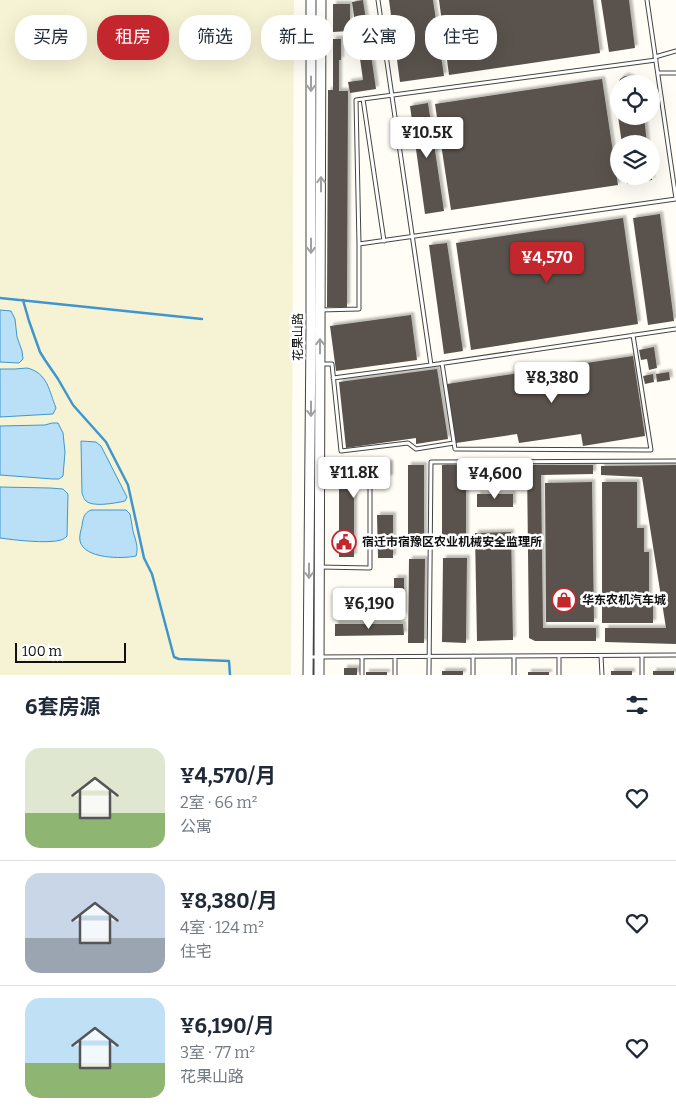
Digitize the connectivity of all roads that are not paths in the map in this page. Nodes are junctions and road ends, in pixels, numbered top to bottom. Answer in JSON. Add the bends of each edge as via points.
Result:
{"nodes":[{"id":1,"x":311,"y":0,"type":"edge"},
{"id":2,"x":321,"y":0,"type":"edge"},
{"id":3,"x":378,"y":0,"type":"edge"},
{"id":4,"x":647,"y":0,"type":"edge"},
{"id":5,"x":676,"y":51,"type":"edge"},
{"id":6,"x":656,"y":58,"type":"junction"},
{"id":7,"x":658,"y":73,"type":"junction"},
{"id":8,"x":676,"y":73,"type":"edge"},
{"id":9,"x":392,"y":95,"type":"junction"},
{"id":10,"x":363,"y":99,"type":"junction"},
{"id":11,"x":676,"y":199,"type":"edge"},
{"id":12,"x":412,"y":237,"type":"junction"},
{"id":13,"x":384,"y":241,"type":"junction"},
{"id":14,"x":359,"y":244,"type":"junction"},
{"id":15,"x":316,"y":310,"type":"junction"},
{"id":16,"x":676,"y":329,"type":"edge"},
{"id":17,"x":633,"y":335,"type":"junction"},
{"id":18,"x":442,"y":363,"type":"junction"},
{"id":19,"x":316,"y":364,"type":"junction"},
{"id":20,"x":431,"y":365,"type":"junction"},
{"id":21,"x":334,"y":378,"type":"junction"},
{"id":22,"x":454,"y":443,"type":"junction"},
{"id":23,"x":676,"y":461,"type":"edge"},
{"id":24,"x":370,"y":485,"type":"dead end"},
{"id":25,"x":320,"y":567,"type":"junction"},
{"id":26,"x":676,"y":655,"type":"edge"},
{"id":27,"x":473,"y":656,"type":"junction"},
{"id":28,"x":514,"y":656,"type":"junction"},
{"id":29,"x":559,"y":656,"type":"junction"},
{"id":30,"x":602,"y":656,"type":"junction"},
{"id":31,"x":642,"y":656,"type":"junction"},
{"id":32,"x":308,"y":657,"type":"junction"},
{"id":33,"x":319,"y":657,"type":"junction"},
{"id":34,"x":362,"y":657,"type":"junction"},
{"id":35,"x":395,"y":657,"type":"junction"},
{"id":36,"x":430,"y":657,"type":"junction"},
{"id":37,"x":308,"y":675,"type":"edge"},
{"id":38,"x":319,"y":675,"type":"edge"},
{"id":39,"x":362,"y":675,"type":"edge"},
{"id":40,"x":395,"y":675,"type":"edge"},
{"id":41,"x":429,"y":675,"type":"edge"},
{"id":42,"x":473,"y":675,"type":"edge"},
{"id":43,"x":514,"y":675,"type":"edge"},
{"id":44,"x":559,"y":675,"type":"edge"},
{"id":45,"x":602,"y":675,"type":"edge"},
{"id":46,"x":642,"y":675,"type":"edge"}],
"edges":[{"from":1,"to":15,"type":"street","name":"花果山路","one_way":true},
{"from":15,"to":2,"type":"street","name":"花果山路","one_way":true},
{"from":3,"to":9,"type":"lane"},
{"from":4,"to":6,"type":"lane"},
{"from":5,"to":6,"type":"lane"},
{"from":6,"to":7,"type":"lane"},
{"from":6,"to":9,"type":"lane"},
{"from":7,"to":8,"type":"lane"},
{"from":7,"to":11,"type":"lane"},
{"from":9,"to":10,"type":"lane"},
{"from":9,"to":12,"type":"lane"},
{"from":10,"to":13,"type":"lane"},
{"from":10,"to":14,"type":"lane","via":[[356,100]]},
{"from":11,"to":12,"type":"lane"},
{"from":12,"to":13,"type":"lane"},
{"from":12,"to":20,"type":"lane"},
{"from":13,"to":14,"type":"lane"},
{"from":14,"to":15,"type":"lane","via":[[359,309]]},
{"from":15,"to":19,"type":"street","name":"花果山路"},
{"from":16,"to":17,"type":"lane"},
{"from":17,"to":18,"type":"lane"},
{"from":17,"to":22,"type":"lane","via":[[651,450],[455,449]]},
{"from":18,"to":20,"type":"lane"},
{"from":18,"to":22,"type":"lane"},
{"from":19,"to":21,"type":"lane","via":[[332,364]]},
{"from":19,"to":25,"type":"street","name":"花果山路"},
{"from":19,"to":32,"type":"street","name":"花果山路","one_way":true},
{"from":20,"to":21,"type":"lane"},
{"from":21,"to":22,"type":"lane","via":[[341,451],[408,442],[416,449]]},
{"from":23,"to":36,"type":"lane","via":[[431,462]]},
{"from":24,"to":25,"type":"lane","via":[[370,568]]},
{"from":25,"to":33,"type":"street","name":"花果山路"},
{"from":26,"to":31,"type":"lane"},
{"from":27,"to":28,"type":"lane"},
{"from":27,"to":36,"type":"lane"},
{"from":27,"to":42,"type":"lane"},
{"from":28,"to":29,"type":"lane"},
{"from":28,"to":43,"type":"lane"},
{"from":29,"to":30,"type":"lane"},
{"from":29,"to":44,"type":"lane"},
{"from":30,"to":31,"type":"lane"},
{"from":30,"to":45,"type":"lane"},
{"from":31,"to":46,"type":"lane"},
{"from":32,"to":33,"type":"lane"},
{"from":32,"to":37,"type":"street","name":"花果山路"},
{"from":33,"to":34,"type":"lane"},
{"from":33,"to":38,"type":"street","name":"花果山路"},
{"from":34,"to":35,"type":"lane"},
{"from":34,"to":39,"type":"lane"},
{"from":35,"to":36,"type":"lane"},
{"from":35,"to":40,"type":"lane"},
{"from":36,"to":41,"type":"lane"}]}
